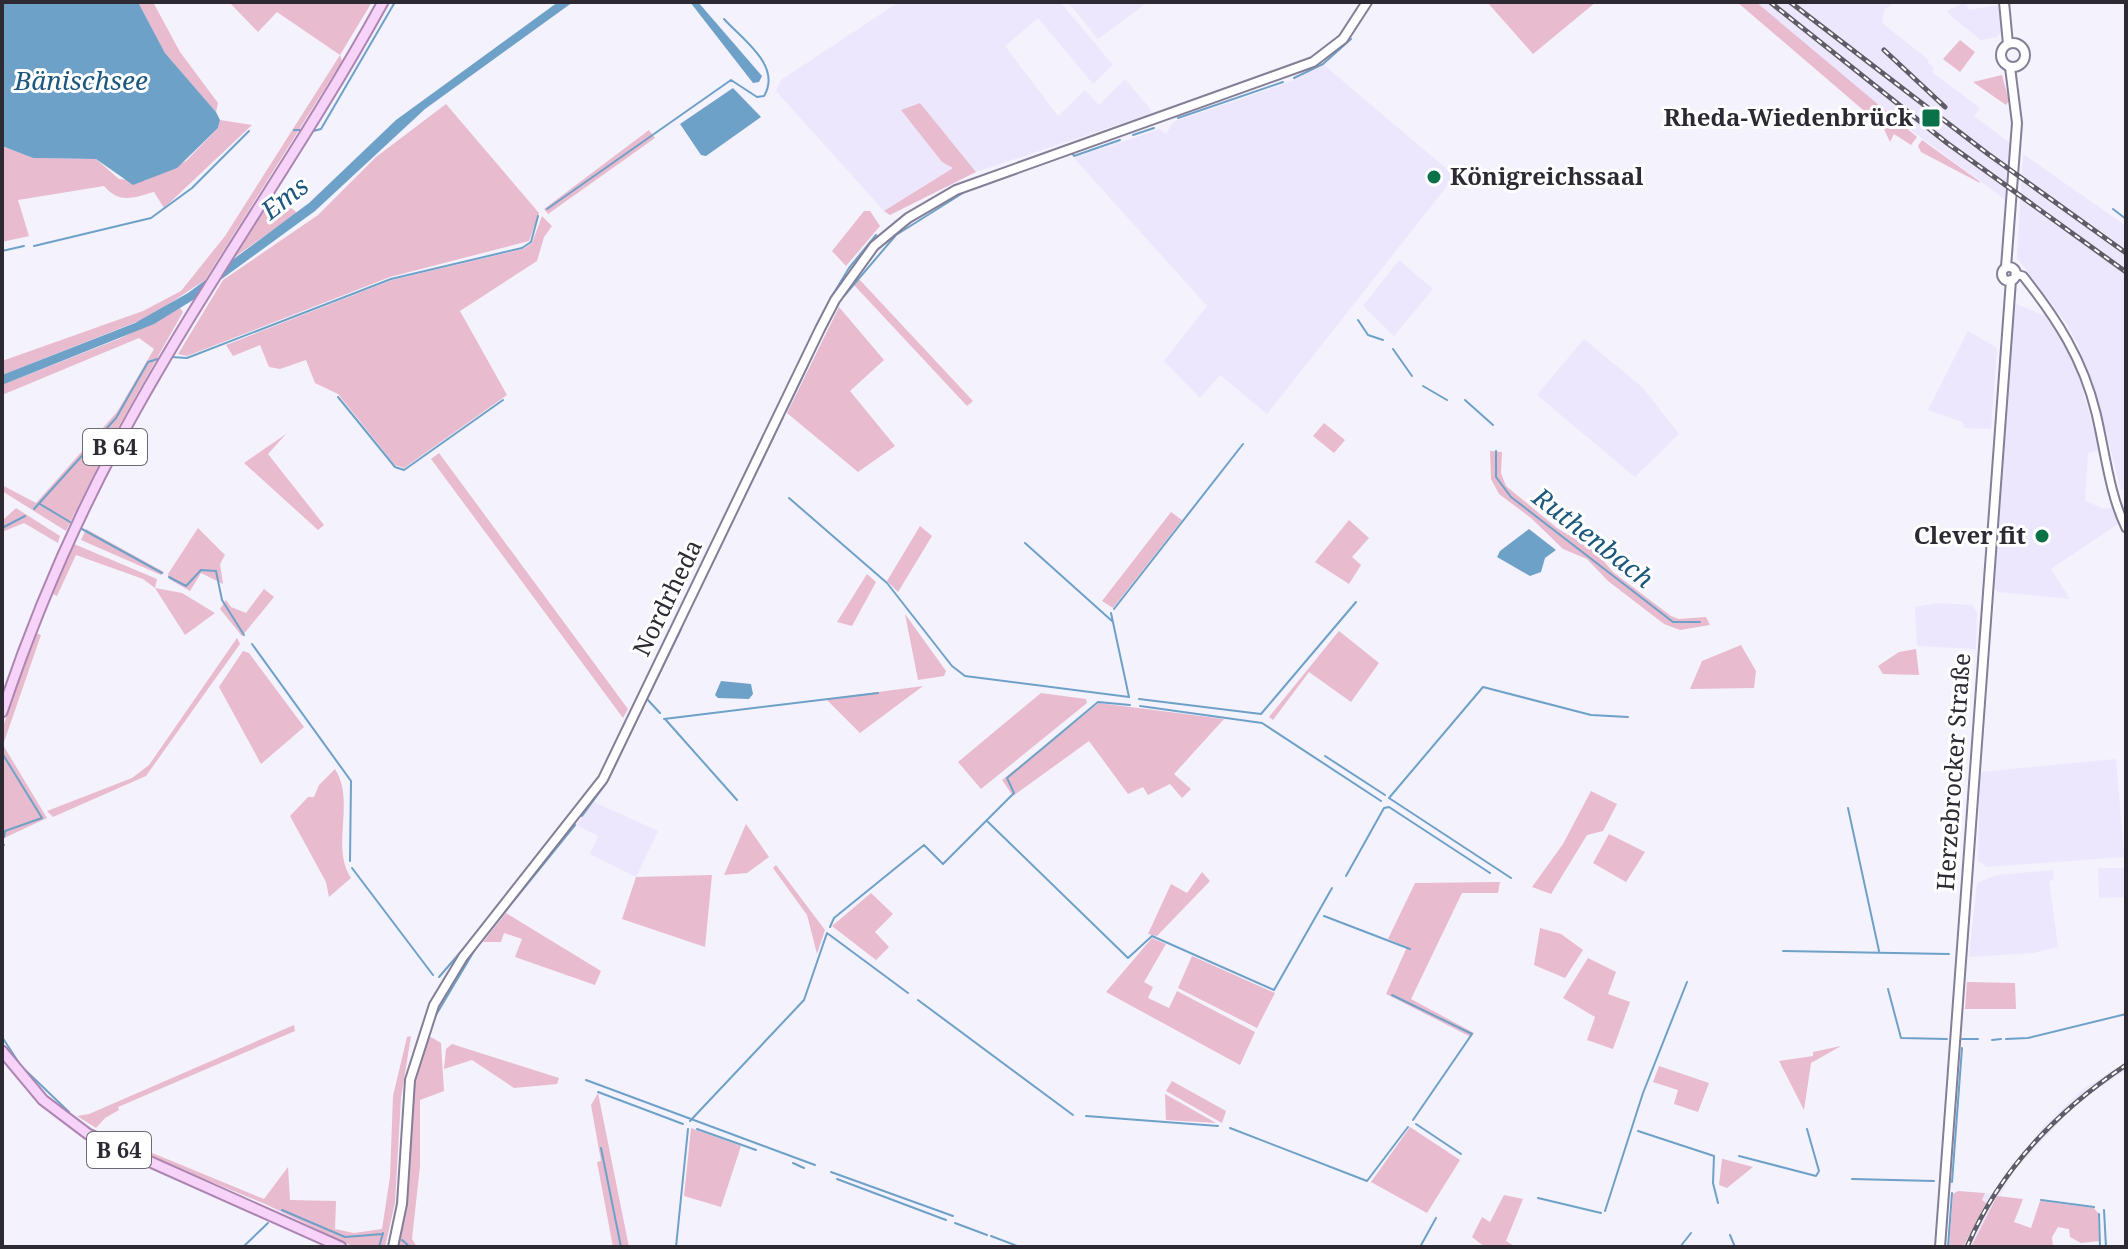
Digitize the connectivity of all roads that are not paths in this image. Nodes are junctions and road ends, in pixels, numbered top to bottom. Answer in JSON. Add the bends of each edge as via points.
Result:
{"nodes":[{"id":1,"x":383,"y":2,"type":"edge"},
{"id":2,"x":1367,"y":2,"type":"edge"},
{"id":3,"x":2004,"y":2,"type":"edge"},
{"id":4,"x":2008,"y":44,"type":"junction"},
{"id":5,"x":2010,"y":67,"type":"junction"},
{"id":6,"x":2010,"y":274,"type":"junction"},
{"id":7,"x":2126,"y":528,"type":"edge"},
{"id":8,"x":2,"y":712,"type":"edge"},
{"id":9,"x":2,"y":1051,"type":"edge"},
{"id":10,"x":341,"y":1247,"type":"edge"},
{"id":11,"x":393,"y":1247,"type":"edge"},
{"id":12,"x":1940,"y":1247,"type":"edge"}],
"edges":[{"from":1,"to":8,"type":"main road","number":"B 64","via":[[161,366],[74,530]]},
{"from":2,"to":11,"type":"main road","name":"Nordrheda","via":[[1343,39],[1313,62],[956,190],[891,229],[858,266],[820,329],[603,779],[463,957],[434,1005],[410,1080],[402,1204]]},
{"from":3,"to":4,"type":"main road"},
{"from":4,"to":5,"type":"main road","via":[[2001,56]]},
{"from":4,"to":5,"type":"main road","via":[[2019,45],[2025,54],[2021,64]]},
{"from":5,"to":6,"type":"main road","name":"Herzebrocker Straße","via":[[2017,123]]},
{"from":6,"to":7,"type":"street","via":[[2023,276],[2060,323],[2078,357]]},
{"from":6,"to":12,"type":"main road","name":"Herzebrocker Straße"},
{"from":9,"to":10,"type":"main road","number":"B 64","via":[[43,1100],[88,1134]]}]}
